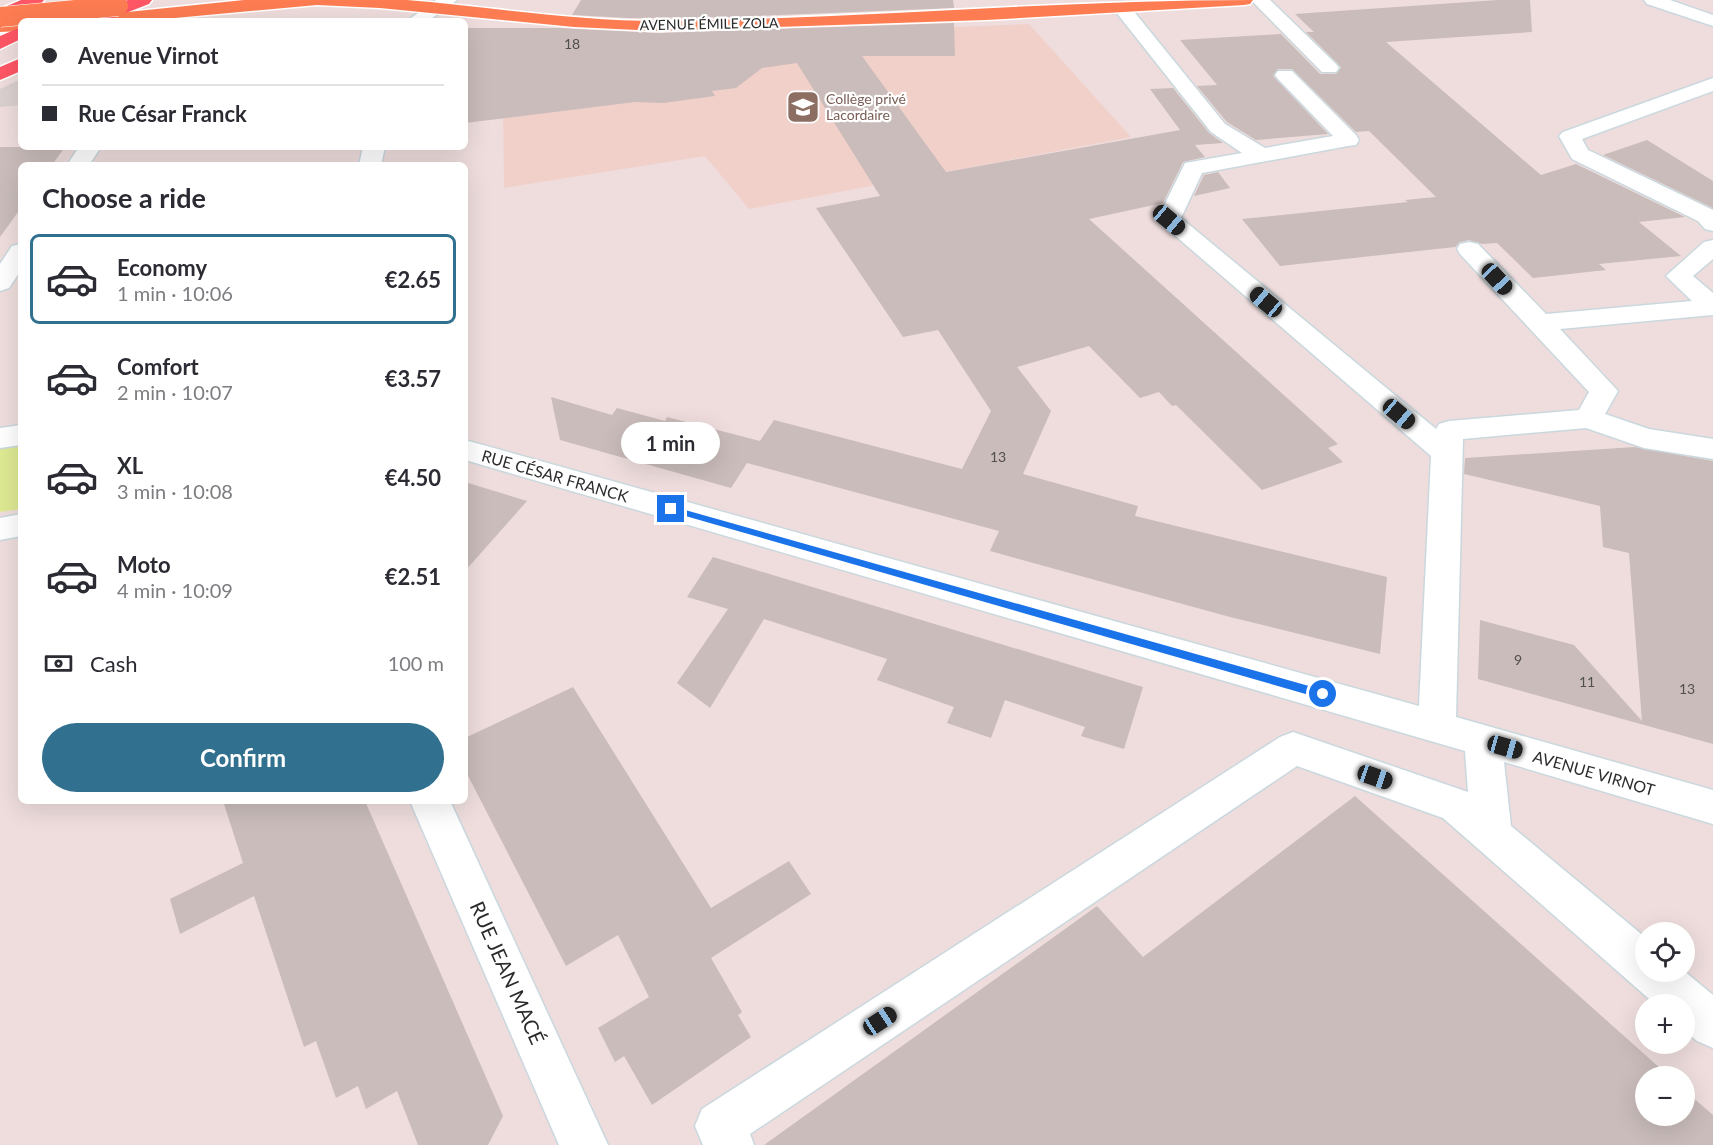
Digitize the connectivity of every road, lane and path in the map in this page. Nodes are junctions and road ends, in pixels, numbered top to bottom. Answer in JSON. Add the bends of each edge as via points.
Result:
{"nodes":[{"id":1,"x":35,"y":0,"type":"edge"},
{"id":2,"x":87,"y":0,"type":"edge"},
{"id":3,"x":225,"y":0,"type":"edge"},
{"id":4,"x":512,"y":0,"type":"edge"},
{"id":5,"x":981,"y":0,"type":"edge"},
{"id":6,"x":1244,"y":0,"type":"edge"},
{"id":7,"x":1260,"y":0,"type":"edge"},
{"id":8,"x":1653,"y":0,"type":"edge"},
{"id":9,"x":1157,"y":2,"type":"edge"},
{"id":10,"x":442,"y":4,"type":"edge"},
{"id":11,"x":1122,"y":7,"type":"junction"},
{"id":12,"x":0,"y":11,"type":"edge"},
{"id":13,"x":175,"y":12,"type":"edge"},
{"id":14,"x":124,"y":13,"type":"edge"},
{"id":15,"x":0,"y":17,"type":"edge"},
{"id":16,"x":50,"y":18,"type":"edge"},
{"id":17,"x":101,"y":18,"type":"edge"},
{"id":18,"x":421,"y":18,"type":"edge"},
{"id":19,"x":1713,"y":21,"type":"edge"},
{"id":20,"x":18,"y":26,"type":"edge"},
{"id":21,"x":0,"y":27,"type":"edge"},
{"id":22,"x":18,"y":34,"type":"edge"},
{"id":23,"x":0,"y":43,"type":"edge"},
{"id":24,"x":18,"y":65,"type":"edge"},
{"id":25,"x":1329,"y":68,"type":"dead end"},
{"id":26,"x":0,"y":74,"type":"edge"},
{"id":27,"x":1285,"y":75,"type":"dead end"},
{"id":28,"x":1713,"y":84,"type":"edge"},
{"id":29,"x":1262,"y":156,"type":"junction"},
{"id":30,"x":1713,"y":224,"type":"edge"},
{"id":31,"x":1713,"y":247,"type":"edge"},
{"id":32,"x":1469,"y":249,"type":"dead end"},
{"id":33,"x":18,"y":256,"type":"edge"},
{"id":34,"x":0,"y":283,"type":"edge"},
{"id":35,"x":1713,"y":307,"type":"edge"},
{"id":36,"x":1538,"y":323,"type":"junction"},
{"id":37,"x":1588,"y":418,"type":"junction"},
{"id":38,"x":18,"y":435,"type":"edge"},
{"id":39,"x":0,"y":438,"type":"edge"},
{"id":40,"x":1713,"y":449,"type":"edge"},
{"id":41,"x":468,"y":451,"type":"edge"},
{"id":42,"x":1446,"y":453,"type":"junction"},
{"id":43,"x":18,"y":526,"type":"edge"},
{"id":44,"x":0,"y":529,"type":"edge"},
{"id":45,"x":1199,"y":659,"type":"joint"},
{"id":46,"x":1437,"y":727,"type":"junction"},
{"id":47,"x":1483,"y":740,"type":"junction"},
{"id":48,"x":431,"y":804,"type":"edge"},
{"id":49,"x":1713,"y":807,"type":"edge"},
{"id":50,"x":1492,"y":835,"type":"junction"},
{"id":51,"x":1635,"y":958,"type":"edge"},
{"id":52,"x":1664,"y":982,"type":"edge"},
{"id":53,"x":1713,"y":1025,"type":"edge"},
{"id":54,"x":584,"y":1145,"type":"edge"},
{"id":55,"x":730,"y":1145,"type":"edge"}],
"edges":[{"from":1,"to":15,"type":"highway"},
{"from":2,"to":16,"type":"highway"},
{"from":3,"to":13,"type":"main road","name":"AVENUE ÉMILE ZOLA"},
{"from":4,"to":5,"type":"main road","name":"AVENUE ÉMILE ZOLA","via":[[584,14],[653,18]]},
{"from":6,"to":9,"type":"main road","name":"AVENUE ÉMILE ZOLA"},
{"from":7,"to":25,"type":"street"},
{"from":8,"to":19,"type":"street"},
{"from":9,"to":11,"type":"main road","name":"AVENUE ÉMILE ZOLA"},
{"from":10,"to":11,"type":"main road","name":"AVENUE ÉMILE ZOLA","via":[[574,22],[658,26]]},
{"from":10,"to":13,"type":"main road","name":"AVENUE ÉMILE ZOLA","via":[[317,0]]},
{"from":10,"to":18,"type":"street"},
{"from":11,"to":29,"type":"street","via":[[1218,128]]},
{"from":12,"to":14,"type":"main road","bridge":true},
{"from":13,"to":14,"type":"main road","name":"AVENUE ÉMILE ZOLA"},
{"from":14,"to":15,"type":"main road","bridge":true},
{"from":14,"to":17,"type":"main road"},
{"from":20,"to":21,"type":"main road"},
{"from":22,"to":23,"type":"highway"},
{"from":24,"to":26,"type":"highway"},
{"from":27,"to":29,"type":"street","via":[[1348,140]]},
{"from":28,"to":30,"type":"street","via":[[1570,136],[1580,154],[1706,216]]},
{"from":29,"to":42,"type":"street","via":[[1192,168],[1169,220]]},
{"from":31,"to":35,"type":"street","via":[[1678,276]]},
{"from":32,"to":36,"type":"street"},
{"from":33,"to":34,"type":"street"},
{"from":35,"to":36,"type":"street"},
{"from":36,"to":37,"type":"street","via":[[1604,391]]},
{"from":37,"to":40,"type":"street","via":[[1644,438]]},
{"from":37,"to":42,"type":"street","via":[[1449,431]]},
{"from":38,"to":39,"type":"street"},
{"from":41,"to":45,"type":"street","name":"RUE CÉSAR FRANCK"},
{"from":42,"to":46,"type":"street"},
{"from":43,"to":44,"type":"street"},
{"from":45,"to":46,"type":"street","name":"AVENUE VIRNOT"},
{"from":46,"to":47,"type":"street","name":"AVENUE VIRNOT"},
{"from":47,"to":49,"type":"street","name":"AVENUE VIRNOT"},
{"from":47,"to":50,"type":"street"},
{"from":48,"to":54,"type":"street","name":"RUE JEAN MACÉ"},
{"from":50,"to":51,"type":"street"},
{"from":50,"to":55,"type":"street","via":[[1457,805],[1293,748],[719,1126]]},
{"from":52,"to":53,"type":"street"}]}
